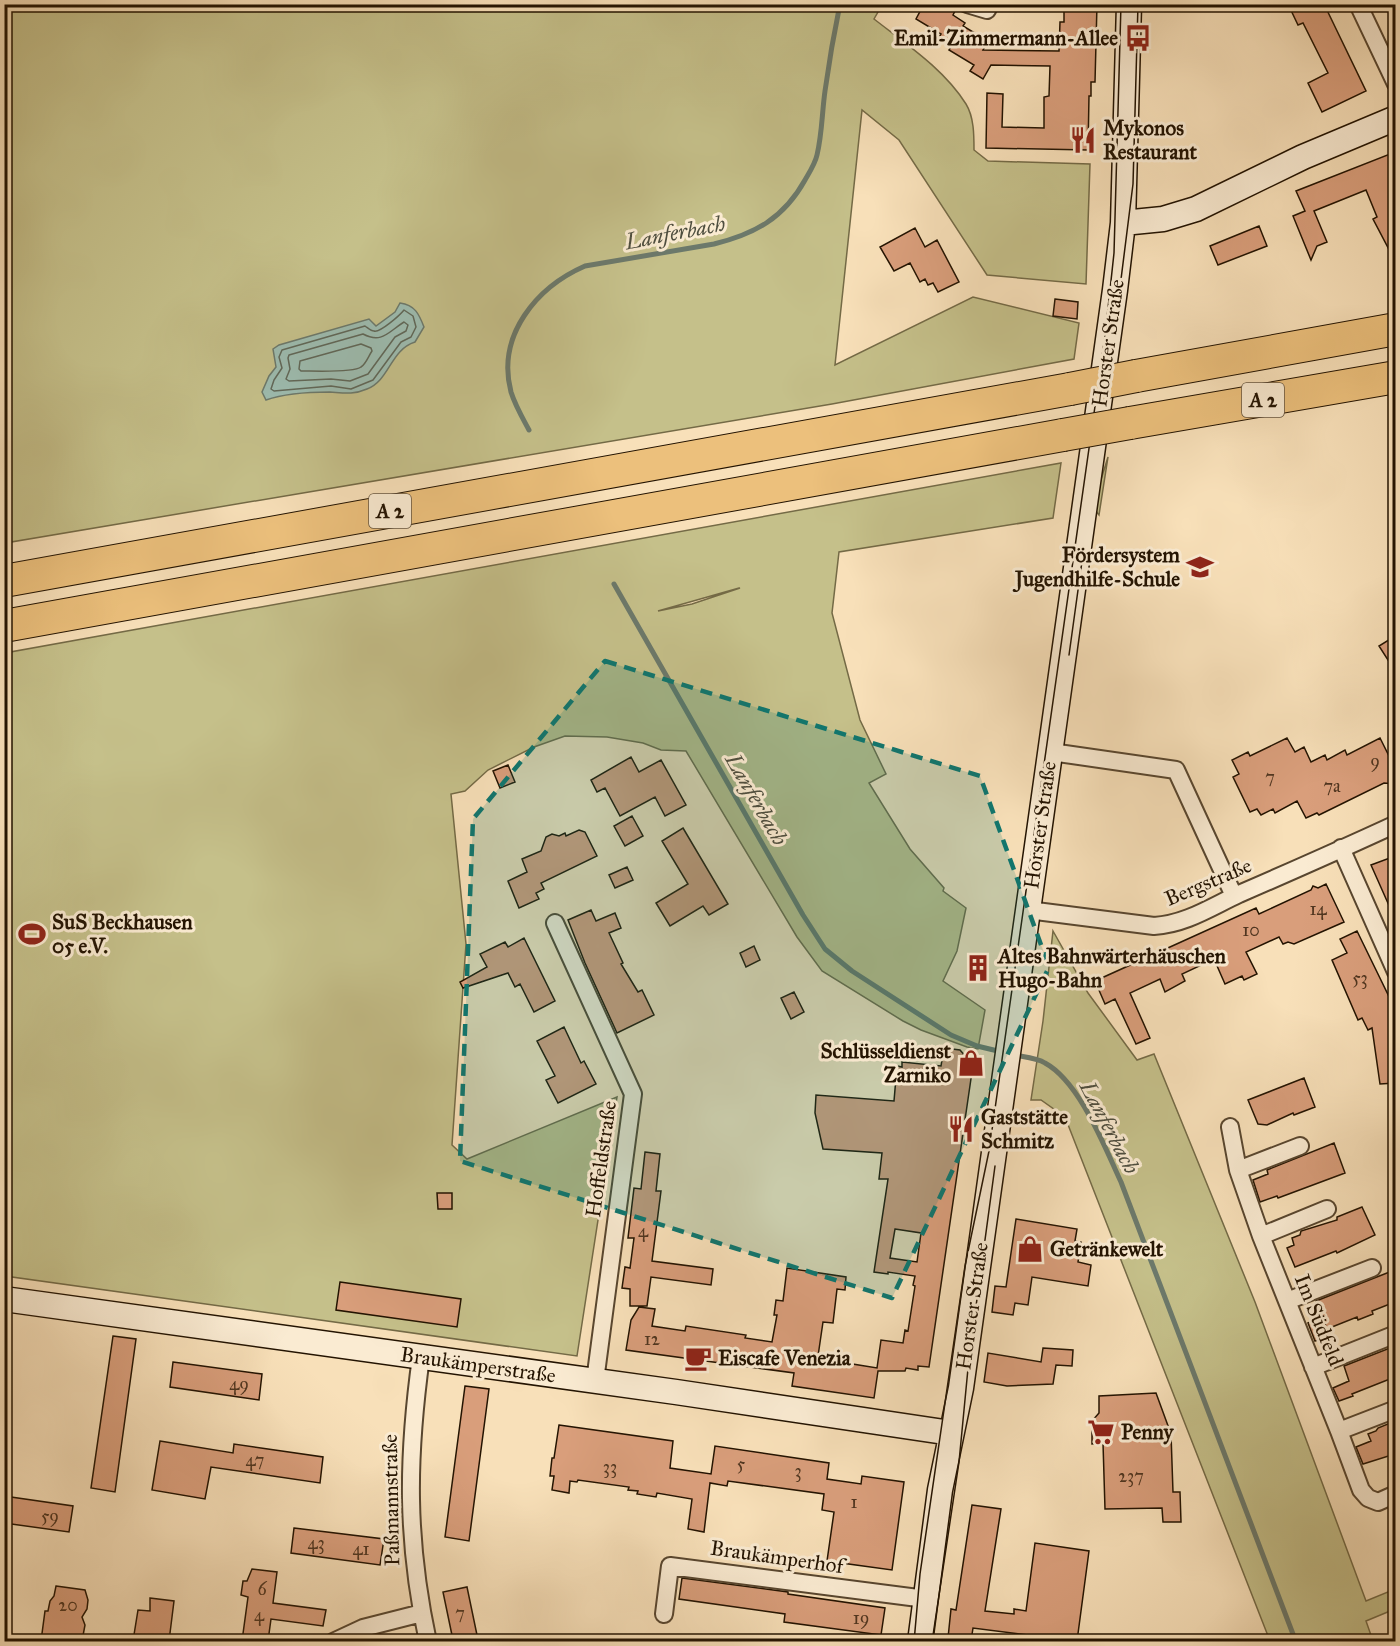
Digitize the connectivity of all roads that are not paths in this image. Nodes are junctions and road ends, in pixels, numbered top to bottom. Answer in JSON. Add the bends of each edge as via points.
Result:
{"nodes":[{"id":1,"x":967,"y":4,"type":"edge"},
{"id":2,"x":990,"y":4,"type":"edge"},
{"id":3,"x":1129,"y":4,"type":"edge"},
{"id":4,"x":1358,"y":4,"type":"edge"},
{"id":5,"x":1395,"y":84,"type":"edge"},
{"id":6,"x":1395,"y":118,"type":"edge"},
{"id":7,"x":1123,"y":223,"type":"junction"},
{"id":8,"x":1395,"y":330,"type":"edge"},
{"id":9,"x":1395,"y":377,"type":"edge"},
{"id":10,"x":4,"y":581,"type":"edge"},
{"id":11,"x":4,"y":626,"type":"edge"},
{"id":12,"x":1051,"y":752,"type":"junction"},
{"id":13,"x":1395,"y":824,"type":"edge"},
{"id":14,"x":1341,"y":849,"type":"junction"},
{"id":15,"x":1234,"y":896,"type":"junction"},
{"id":16,"x":1028,"y":910,"type":"junction"},
{"id":17,"x":555,"y":923,"type":"dead end"},
{"id":18,"x":1395,"y":972,"type":"edge"},
{"id":19,"x":1230,"y":1127,"type":"dead end"},
{"id":20,"x":1300,"y":1146,"type":"dead end"},
{"id":21,"x":1238,"y":1170,"type":"junction"},
{"id":22,"x":1327,"y":1209,"type":"dead end"},
{"id":23,"x":1261,"y":1236,"type":"junction"},
{"id":24,"x":1372,"y":1268,"type":"dead end"},
{"id":25,"x":4,"y":1299,"type":"edge"},
{"id":26,"x":1287,"y":1301,"type":"junction"},
{"id":27,"x":1395,"y":1334,"type":"edge"},
{"id":28,"x":421,"y":1357,"type":"junction"},
{"id":29,"x":1313,"y":1367,"type":"junction"},
{"id":30,"x":595,"y":1381,"type":"junction"},
{"id":31,"x":1395,"y":1409,"type":"edge"},
{"id":32,"x":1340,"y":1431,"type":"junction"},
{"id":33,"x":951,"y":1433,"type":"junction"},
{"id":34,"x":1395,"y":1494,"type":"edge"},
{"id":35,"x":926,"y":1599,"type":"junction"},
{"id":36,"x":422,"y":1613,"type":"junction"},
{"id":37,"x":664,"y":1614,"type":"dead end"},
{"id":38,"x":333,"y":1641,"type":"edge"},
{"id":39,"x":428,"y":1641,"type":"edge"},
{"id":40,"x":920,"y":1641,"type":"edge"}],
"edges":[{"from":1,"to":2,"type":"street","via":[[987,10]]},
{"from":3,"to":7,"type":"main road","name":"Horster Straße"},
{"from":4,"to":5,"type":"street"},
{"from":6,"to":7,"type":"main road","via":[[1196,209],[1163,219]]},
{"from":7,"to":12,"type":"main road","name":"Horster Straße"},
{"from":8,"to":10,"type":"highway","number":"A 2","bridge":true},
{"from":9,"to":11,"type":"highway","number":"A 2","bridge":true},
{"from":12,"to":15,"type":"street","via":[[1176,770]]},
{"from":12,"to":16,"type":"main road","name":"Horster Straße"},
{"from":13,"to":14,"type":"street","name":"Bergstraße"},
{"from":14,"to":15,"type":"street","name":"Bergstraße"},
{"from":14,"to":18,"type":"street"},
{"from":15,"to":16,"type":"street","name":"Bergstraße","via":[[1170,925]]},
{"from":16,"to":33,"type":"main road","name":"Horster Straße","via":[[961,1388]]},
{"from":17,"to":30,"type":"street","name":"Hoffeldstraße","via":[[633,1094]]},
{"from":19,"to":21,"type":"street","name":"Im Südfeld"},
{"from":20,"to":21,"type":"street"},
{"from":21,"to":23,"type":"street","name":"Im Südfeld"},
{"from":22,"to":23,"type":"street"},
{"from":23,"to":26,"type":"street","name":"Im Südfeld"},
{"from":24,"to":26,"type":"street"},
{"from":25,"to":28,"type":"main road","name":"Braukämperstraße"},
{"from":26,"to":29,"type":"street","name":"Im Südfeld"},
{"from":27,"to":29,"type":"street"},
{"from":28,"to":30,"type":"main road","name":"Braukämperstraße"},
{"from":28,"to":36,"type":"street","name":"Paßmannstraße","via":[[411,1435],[410,1526]]},
{"from":29,"to":32,"type":"street","name":"Im Südfeld"},
{"from":30,"to":33,"type":"main road","name":"Braukämperstraße"},
{"from":31,"to":32,"type":"street"},
{"from":32,"to":34,"type":"street","name":"Im Südfeld","via":[[1361,1490],[1378,1502]]},
{"from":33,"to":35,"type":"main road","name":"Horster Straße"},
{"from":35,"to":37,"type":"street","name":"Braukämperhof","via":[[670,1566]]},
{"from":35,"to":40,"type":"main road","name":"Horster Straße"},
{"from":36,"to":38,"type":"street","via":[[363,1628]]},
{"from":36,"to":39,"type":"street","name":"Paßmannstraße"}]}
